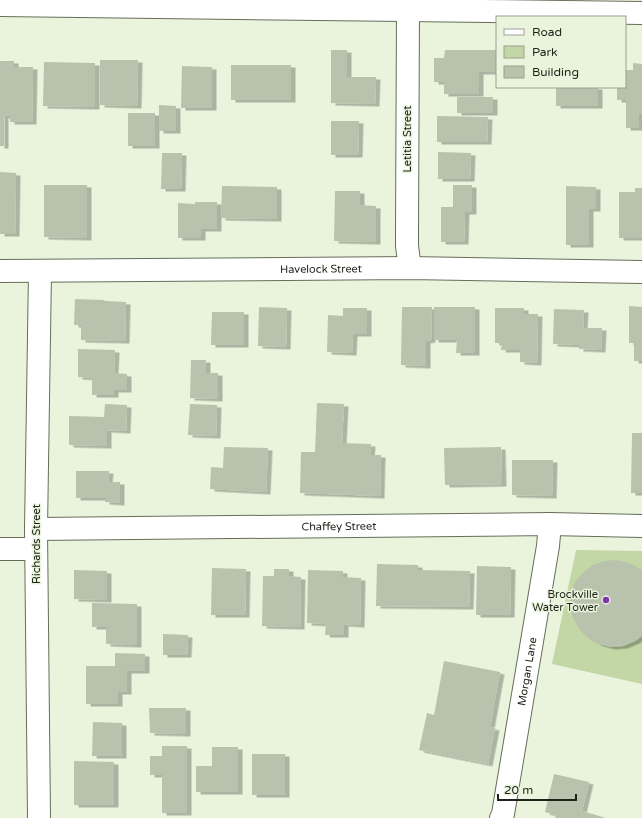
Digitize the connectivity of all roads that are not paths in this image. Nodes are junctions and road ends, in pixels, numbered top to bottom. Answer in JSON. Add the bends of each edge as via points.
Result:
{"nodes":[{"id":1,"x":0,"y":5,"type":"edge"},
{"id":2,"x":408,"y":9,"type":"junction"},
{"id":3,"x":642,"y":13,"type":"edge"},
{"id":4,"x":410,"y":268,"type":"junction"},
{"id":5,"x":0,"y":271,"type":"edge"},
{"id":6,"x":40,"y":271,"type":"junction"},
{"id":7,"x":642,"y":272,"type":"edge"},
{"id":8,"x":550,"y":524,"type":"junction"},
{"id":9,"x":642,"y":526,"type":"edge"},
{"id":10,"x":36,"y":539,"type":"junction"},
{"id":11,"x":0,"y":549,"type":"edge"},
{"id":12,"x":39,"y":818,"type":"edge"},
{"id":13,"x":501,"y":818,"type":"edge"}],
"edges":[{"from":1,"to":2,"type":"street"},
{"from":2,"to":3,"type":"street"},
{"from":2,"to":4,"type":"street","name":"Letitia Street","via":[[407,232]]},
{"from":4,"to":6,"type":"street","name":"Havelock Street"},
{"from":4,"to":7,"type":"street","name":"Havelock Street"},
{"from":5,"to":6,"type":"street","name":"Havelock Street"},
{"from":6,"to":10,"type":"street","name":"Richards Street"},
{"from":8,"to":9,"type":"street","name":"Chaffey Street"},
{"from":8,"to":10,"type":"street","name":"Chaffey Street"},
{"from":8,"to":13,"type":"street","name":"Morgan Lane"},
{"from":10,"to":11,"type":"street","name":"Chaffey Street"},
{"from":10,"to":12,"type":"street","name":"Richards Street"}]}
